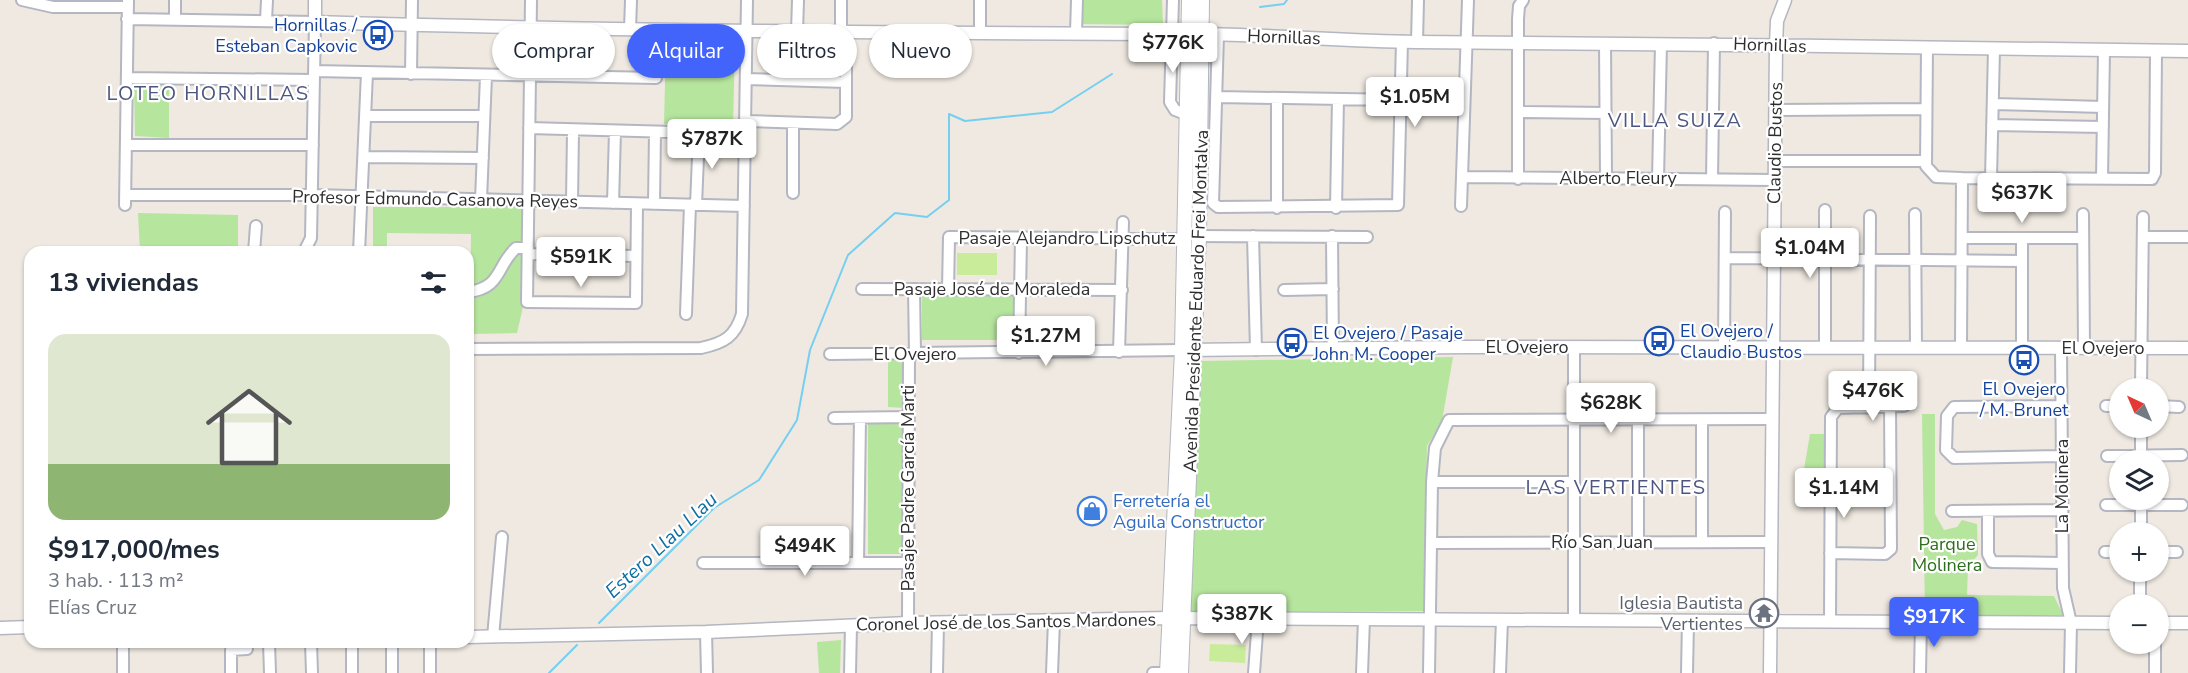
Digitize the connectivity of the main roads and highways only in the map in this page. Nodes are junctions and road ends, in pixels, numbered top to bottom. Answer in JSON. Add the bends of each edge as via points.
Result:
{"nodes":[{"id":1,"x":1189,"y":0,"type":"edge"},
{"id":2,"x":1202,"y":0,"type":"edge"},
{"id":3,"x":1204,"y":35,"type":"junction"},
{"id":4,"x":1192,"y":238,"type":"junction"},
{"id":5,"x":1188,"y":350,"type":"junction"},
{"id":6,"x":1167,"y":673,"type":"edge"},
{"id":7,"x":1181,"y":673,"type":"edge"}],
"edges":[{"from":1,"to":3,"type":"main road","name":"Avenida Presidente Eduardo Frei Montalva"},
{"from":2,"to":3,"type":"main road","name":"Avenida Presidente Eduardo Frei Montalva"},
{"from":3,"to":4,"type":"main road","name":"Avenida Presidente Eduardo Frei Montalva"},
{"from":3,"to":4,"type":"main road","name":"Avenida Presidente Eduardo Frei Montalva","via":[[1188,115]]},
{"from":4,"to":5,"type":"main road","name":"Avenida Presidente Eduardo Frei Montalva"},
{"from":5,"to":6,"type":"main road","name":"Avenida Presidente Eduardo Frei Montalva"},
{"from":5,"to":7,"type":"main road","name":"Avenida Presidente Eduardo Frei Montalva"}]}
